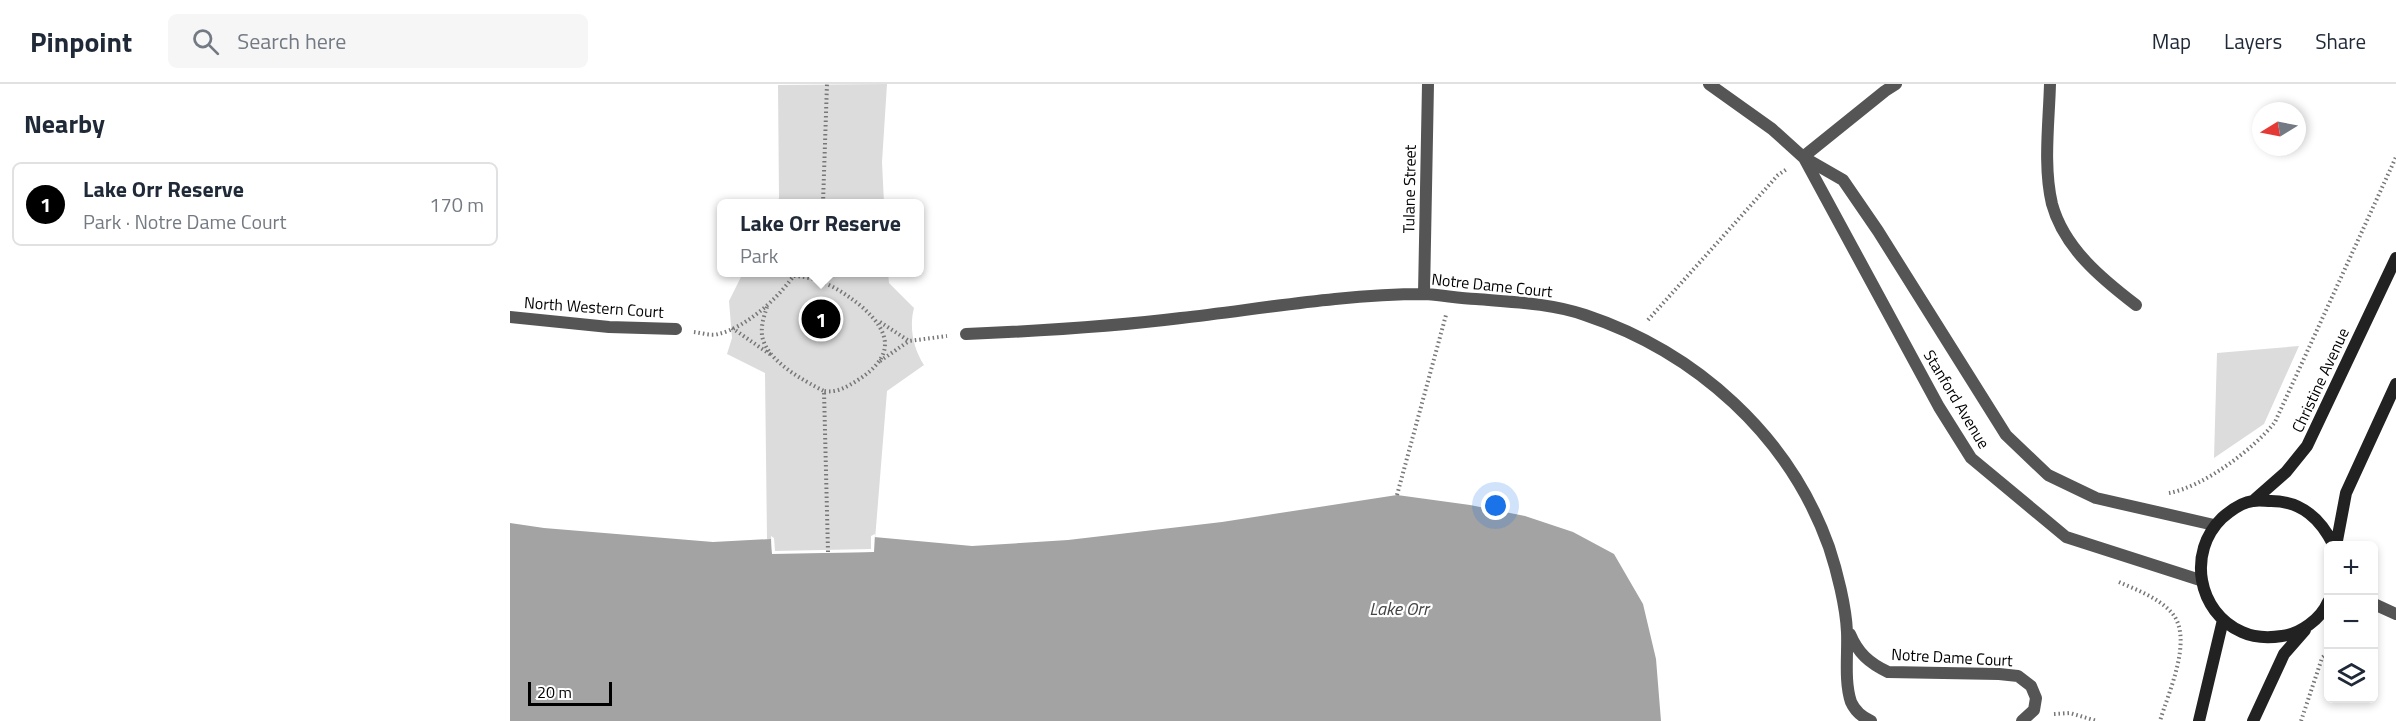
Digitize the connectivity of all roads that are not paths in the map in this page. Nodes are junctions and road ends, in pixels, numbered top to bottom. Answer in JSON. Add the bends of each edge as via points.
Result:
{"nodes":[{"id":1,"x":1428,"y":84,"type":"edge"},
{"id":2,"x":1709,"y":84,"type":"edge"},
{"id":3,"x":1896,"y":84,"type":"edge"},
{"id":4,"x":2050,"y":84,"type":"edge"},
{"id":5,"x":1803,"y":157,"type":"junction"},
{"id":6,"x":2396,"y":258,"type":"edge"},
{"id":7,"x":1424,"y":294,"type":"junction"},
{"id":8,"x":2136,"y":305,"type":"dead end"},
{"id":9,"x":510,"y":317,"type":"edge"},
{"id":10,"x":676,"y":329,"type":"road end"},
{"id":11,"x":966,"y":334,"type":"road end"},
{"id":12,"x":2396,"y":384,"type":"edge"},
{"id":13,"x":2253,"y":501,"type":"junction"},
{"id":14,"x":2214,"y":525,"type":"junction"},
{"id":15,"x":2332,"y":541,"type":"edge"},
{"id":16,"x":2336,"y":541,"type":"edge"},
{"id":17,"x":2200,"y":580,"type":"junction"},
{"id":18,"x":2378,"y":606,"type":"edge"},
{"id":19,"x":2324,"y":607,"type":"edge"},
{"id":20,"x":2396,"y":614,"type":"edge"},
{"id":21,"x":2223,"y":620,"type":"junction"},
{"id":22,"x":2310,"y":625,"type":"junction"},
{"id":23,"x":1847,"y":634,"type":"junction"},
{"id":24,"x":1871,"y":721,"type":"edge"},
{"id":25,"x":2022,"y":721,"type":"edge"},
{"id":26,"x":2199,"y":721,"type":"edge"},
{"id":27,"x":2253,"y":721,"type":"edge"}],
"edges":[{"from":1,"to":7,"type":"street","name":"Tulane Street"},
{"from":2,"to":5,"type":"street","name":"Stanford Avenue","via":[[1772,129]]},
{"from":3,"to":5,"type":"street"},
{"from":4,"to":8,"type":"street","via":[[2048,174],[2052,205],[2070,243],[2102,279]]},
{"from":5,"to":14,"type":"street","name":"Stanford Avenue","via":[[1842,180],[2006,435],[2048,475],[2096,498]]},
{"from":5,"to":17,"type":"street","name":"Stanford Avenue","via":[[1939,407],[1971,458],[2066,537]]},
{"from":6,"to":13,"type":"main road","name":"Christine Avenue","via":[[2307,446],[2286,472]]},
{"from":7,"to":11,"type":"street","name":"Notre Dame Court","via":[[1124,324]]},
{"from":7,"to":23,"type":"street","name":"Notre Dame Court","via":[[1526,303],[1582,314],[1640,336],[1725,393],[1754,423],[1798,483],[1829,548]]},
{"from":9,"to":10,"type":"street","name":"North Western Court"},
{"from":12,"to":16,"type":"main road","via":[[2346,493]]},
{"from":13,"to":14,"type":"main road","via":[[2228,512]]},
{"from":13,"to":15,"type":"main road","via":[[2286,501],[2308,511]]},
{"from":14,"to":17,"type":"main road","via":[[2200,561]]},
{"from":17,"to":21,"type":"main road","via":[[2208,602]]},
{"from":18,"to":20,"type":"street"},
{"from":19,"to":22,"type":"main road"},
{"from":21,"to":22,"type":"main road","via":[[2242,633],[2265,638],[2289,635]]},
{"from":21,"to":26,"type":"main road"},
{"from":22,"to":27,"type":"main road","via":[[2284,654]]},
{"from":23,"to":24,"type":"street","name":"Notre Dame Court","via":[[1851,703]]},
{"from":23,"to":25,"type":"street","name":"Notre Dame Court","via":[[1871,664],[1888,672],[2018,676],[2031,686],[2036,699],[2034,710]]}]}
